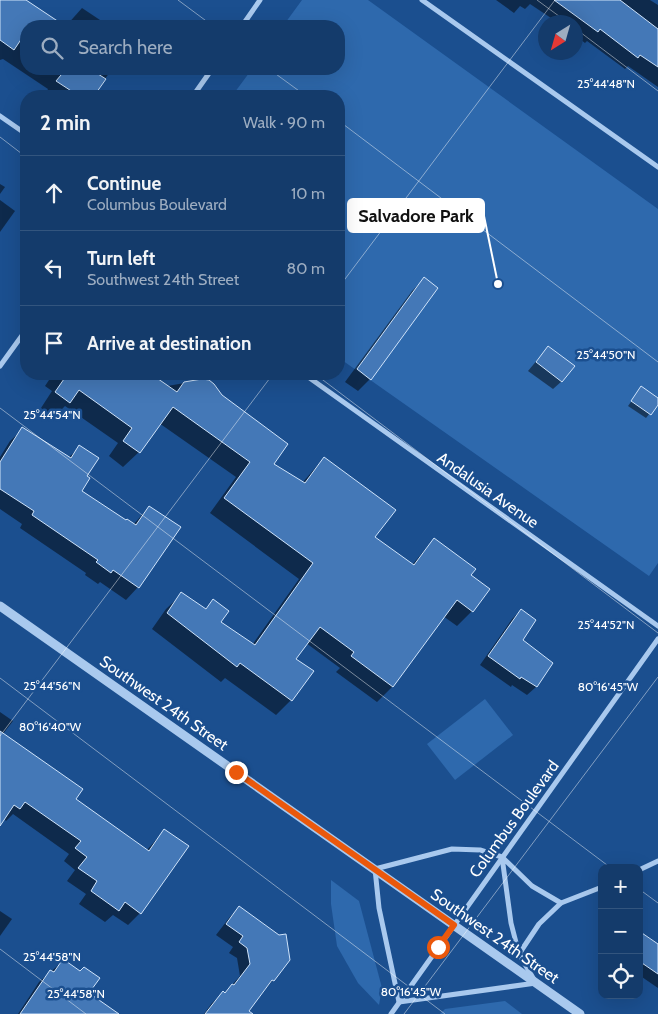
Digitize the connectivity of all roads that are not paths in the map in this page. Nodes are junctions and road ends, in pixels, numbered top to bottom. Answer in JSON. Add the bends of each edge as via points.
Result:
{"nodes":[{"id":1,"x":260,"y":0,"type":"edge"},
{"id":2,"x":422,"y":0,"type":"edge"},
{"id":3,"x":246,"y":20,"type":"edge"},
{"id":4,"x":208,"y":75,"type":"edge"},
{"id":5,"x":197,"y":90,"type":"edge"},
{"id":6,"x":0,"y":116,"type":"edge"},
{"id":7,"x":20,"y":130,"type":"edge"},
{"id":8,"x":658,"y":167,"type":"edge"},
{"id":9,"x":20,"y":338,"type":"edge"},
{"id":10,"x":0,"y":366,"type":"edge"},
{"id":11,"x":312,"y":380,"type":"edge"},
{"id":12,"x":0,"y":606,"type":"edge"},
{"id":13,"x":658,"y":626,"type":"edge"},
{"id":14,"x":658,"y":639,"type":"edge"},
{"id":15,"x":502,"y":857,"type":"junction"},
{"id":16,"x":658,"y":861,"type":"edge"},
{"id":17,"x":374,"y":868,"type":"junction"},
{"id":18,"x":643,"y":868,"type":"edge"},
{"id":19,"x":598,"y":889,"type":"edge"},
{"id":20,"x":561,"y":903,"type":"junction"},
{"id":21,"x":454,"y":925,"type":"junction"},
{"id":22,"x":519,"y":954,"type":"junction"},
{"id":23,"x":536,"y":983,"type":"junction"},
{"id":24,"x":400,"y":1002,"type":"junction"},
{"id":25,"x":391,"y":1014,"type":"edge"},
{"id":26,"x":580,"y":1014,"type":"edge"}],
"edges":[{"from":1,"to":3,"type":"street"},
{"from":2,"to":8,"type":"street"},
{"from":4,"to":5,"type":"street"},
{"from":6,"to":7,"type":"street"},
{"from":9,"to":10,"type":"street"},
{"from":11,"to":13,"type":"street","name":"Andalusia Avenue"},
{"from":12,"to":17,"type":"street","name":"Southwest 24th Street"},
{"from":14,"to":15,"type":"street","name":"Columbus Boulevard"},
{"from":15,"to":17,"type":"street","via":[[480,850],[452,849]]},
{"from":15,"to":20,"type":"street","via":[[532,886]]},
{"from":15,"to":21,"type":"street","name":"Columbus Boulevard"},
{"from":15,"to":22,"type":"street","via":[[511,923]]},
{"from":16,"to":18,"type":"street"},
{"from":17,"to":21,"type":"street","name":"Southwest 24th Street"},
{"from":17,"to":24,"type":"street","via":[[379,908]]},
{"from":19,"to":20,"type":"street"},
{"from":20,"to":22,"type":"street","via":[[539,924]]},
{"from":21,"to":23,"type":"street","name":"Southwest 24th Street"},
{"from":21,"to":24,"type":"street","name":"Columbus Boulevard"},
{"from":22,"to":23,"type":"street"},
{"from":23,"to":24,"type":"street"},
{"from":23,"to":26,"type":"street","name":"Southwest 24th Street"},
{"from":24,"to":25,"type":"street","name":"Columbus Boulevard"}]}
